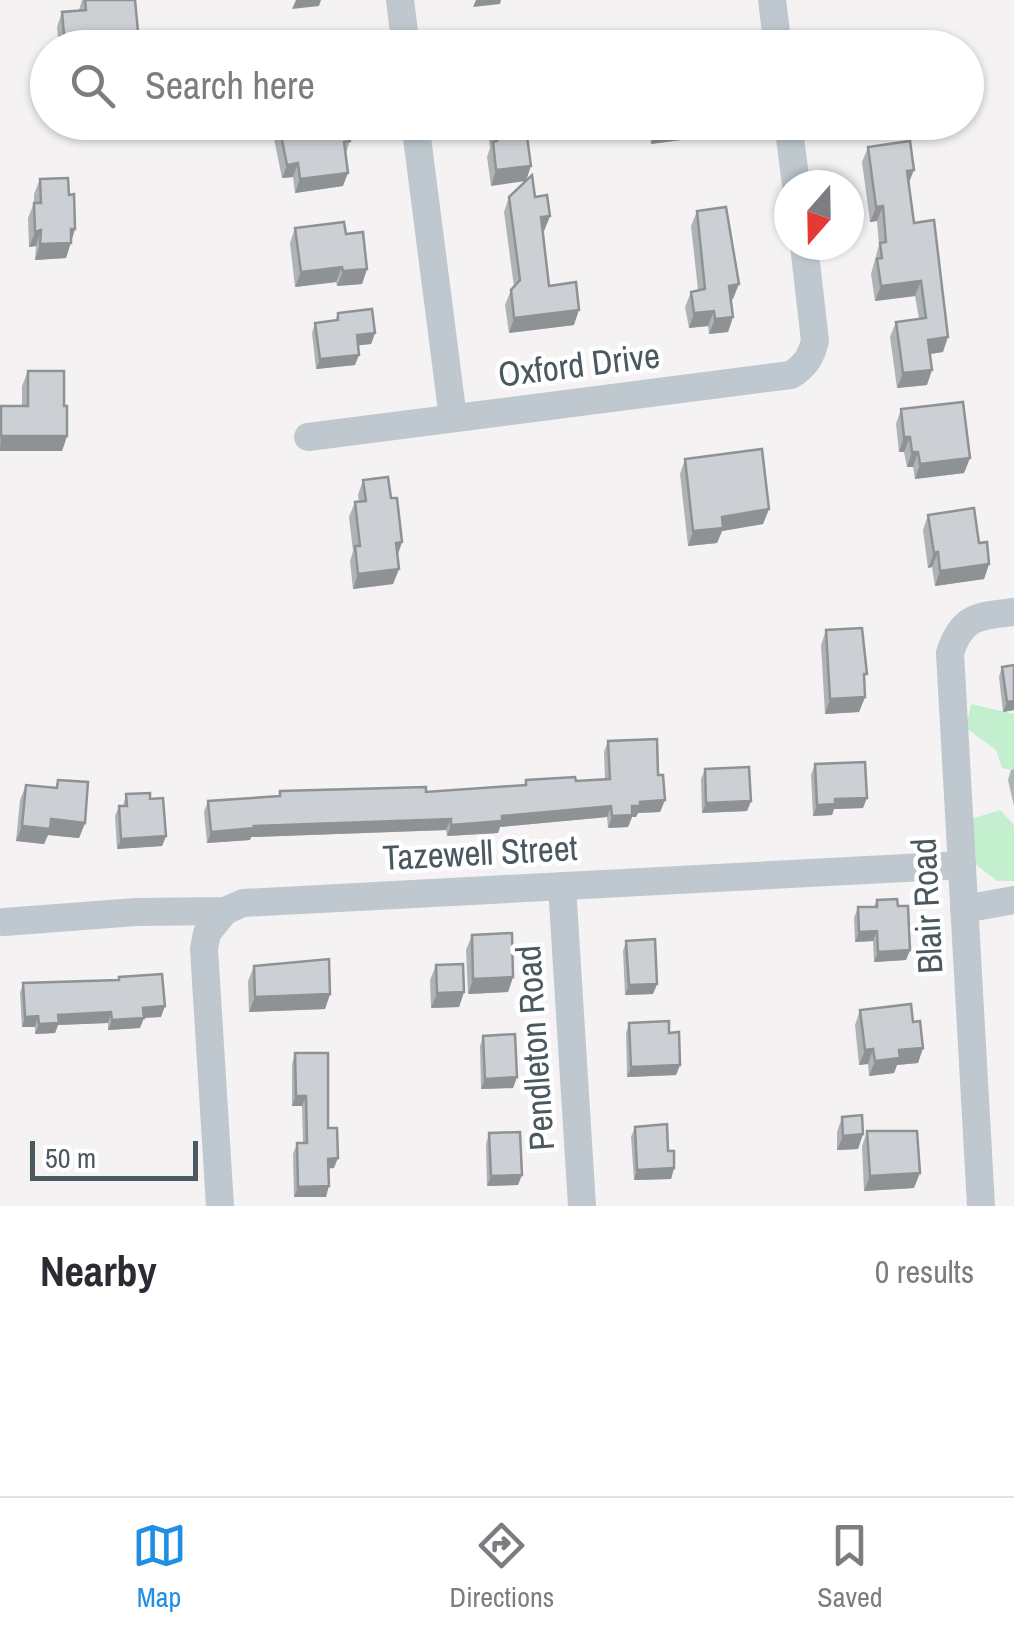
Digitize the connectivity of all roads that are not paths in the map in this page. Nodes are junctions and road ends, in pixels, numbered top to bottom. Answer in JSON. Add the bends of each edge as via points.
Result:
{"nodes":[{"id":1,"x":400,"y":0,"type":"edge"},
{"id":2,"x":772,"y":0,"type":"edge"},
{"id":3,"x":404,"y":30,"type":"edge"},
{"id":4,"x":776,"y":30,"type":"edge"},
{"id":5,"x":418,"y":140,"type":"edge"},
{"id":6,"x":790,"y":140,"type":"edge"},
{"id":7,"x":794,"y":170,"type":"edge"},
{"id":8,"x":806,"y":260,"type":"edge"},
{"id":9,"x":453,"y":418,"type":"junction"},
{"id":10,"x":308,"y":436,"type":"dead end"},
{"id":11,"x":1014,"y":612,"type":"edge"},
{"id":12,"x":962,"y":865,"type":"junction"},
{"id":13,"x":562,"y":886,"type":"junction"},
{"id":14,"x":1014,"y":900,"type":"edge"},
{"id":15,"x":964,"y":909,"type":"junction"},
{"id":16,"x":225,"y":911,"type":"junction"},
{"id":17,"x":4,"y":922,"type":"dead end"},
{"id":18,"x":220,"y":1206,"type":"edge"},
{"id":19,"x":582,"y":1206,"type":"edge"},
{"id":20,"x":981,"y":1206,"type":"edge"}],
"edges":[{"from":1,"to":3,"type":"street"},
{"from":2,"to":4,"type":"street"},
{"from":5,"to":9,"type":"street"},
{"from":6,"to":7,"type":"street"},
{"from":8,"to":9,"type":"street","name":"Oxford Drive","via":[[815,341],[812,355],[791,375]]},
{"from":9,"to":10,"type":"street","name":"Oxford Drive"},
{"from":11,"to":12,"type":"street","name":"Blair Road","via":[[981,616],[964,626],[950,653]]},
{"from":12,"to":13,"type":"street","name":"Tazewell Street"},
{"from":12,"to":15,"type":"street","name":"Blair Road"},
{"from":13,"to":16,"type":"street","name":"Tazewell Street","via":[[243,903]]},
{"from":13,"to":19,"type":"street","name":"Pendleton Road"},
{"from":14,"to":15,"type":"street"},
{"from":15,"to":20,"type":"street","name":"Blair Road"},
{"from":16,"to":17,"type":"street","name":"Tazewell Street"},
{"from":16,"to":18,"type":"street","via":[[207,933],[204,949]]}]}
